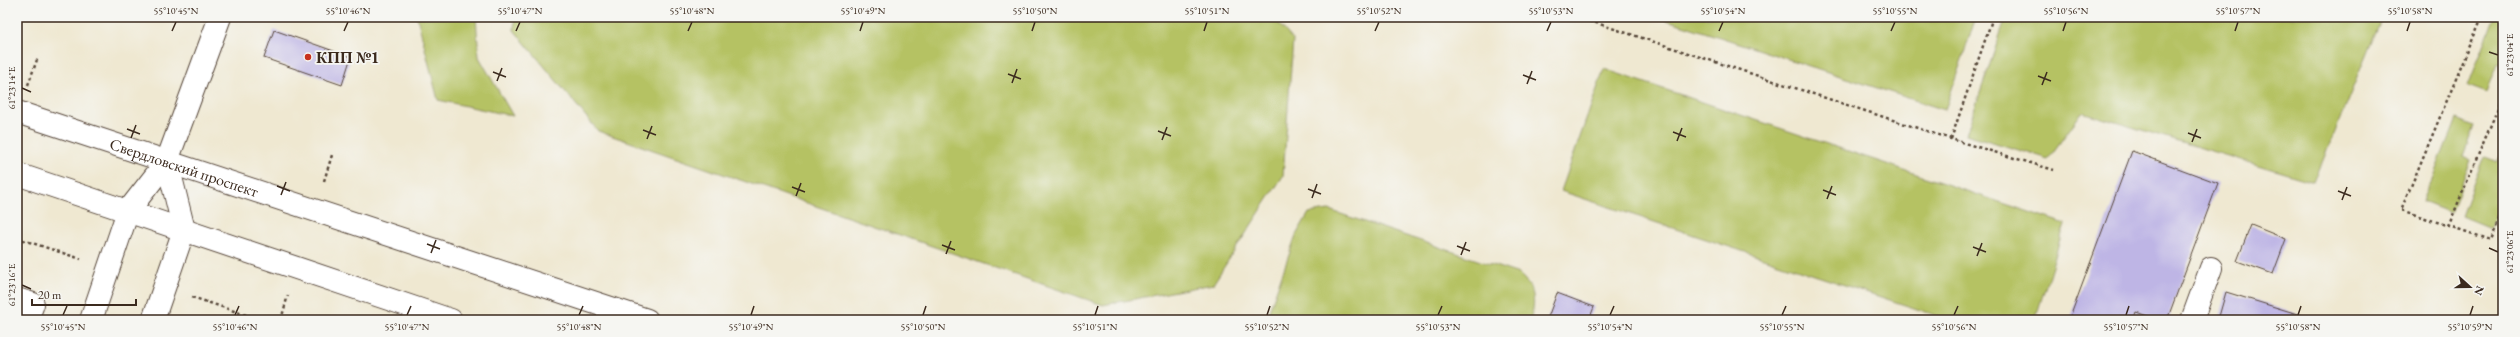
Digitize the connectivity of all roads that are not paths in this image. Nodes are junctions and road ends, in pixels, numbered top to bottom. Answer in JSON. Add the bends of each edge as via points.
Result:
{"nodes":[{"id":1,"x":220,"y":17,"type":"edge"},
{"id":2,"x":17,"y":112,"type":"edge"},
{"id":3,"x":167,"y":161,"type":"junction"},
{"id":4,"x":17,"y":174,"type":"edge"},
{"id":5,"x":128,"y":211,"type":"junction"},
{"id":6,"x":184,"y":230,"type":"junction"},
{"id":7,"x":2210,"y":268,"type":"dead end"},
{"id":8,"x":17,"y":299,"type":"edge"},
{"id":9,"x":27,"y":320,"type":"edge"},
{"id":10,"x":91,"y":320,"type":"edge"},
{"id":11,"x":154,"y":320,"type":"edge"},
{"id":12,"x":451,"y":320,"type":"edge"},
{"id":13,"x":647,"y":320,"type":"edge"},
{"id":14,"x":2192,"y":320,"type":"edge"}],
"edges":[{"from":1,"to":3,"type":"main road"},
{"from":2,"to":3,"type":"main road","name":"Свердловский проспект"},
{"from":3,"to":5,"type":"main road"},
{"from":3,"to":6,"type":"main road"},
{"from":3,"to":13,"type":"main road","name":"Свердловский проспект"},
{"from":4,"to":5,"type":"main road"},
{"from":5,"to":6,"type":"main road"},
{"from":5,"to":10,"type":"main road"},
{"from":6,"to":11,"type":"main road"},
{"from":6,"to":12,"type":"main road"},
{"from":7,"to":14,"type":"main road"},
{"from":8,"to":9,"type":"main road","via":[[33,304]]}]}
